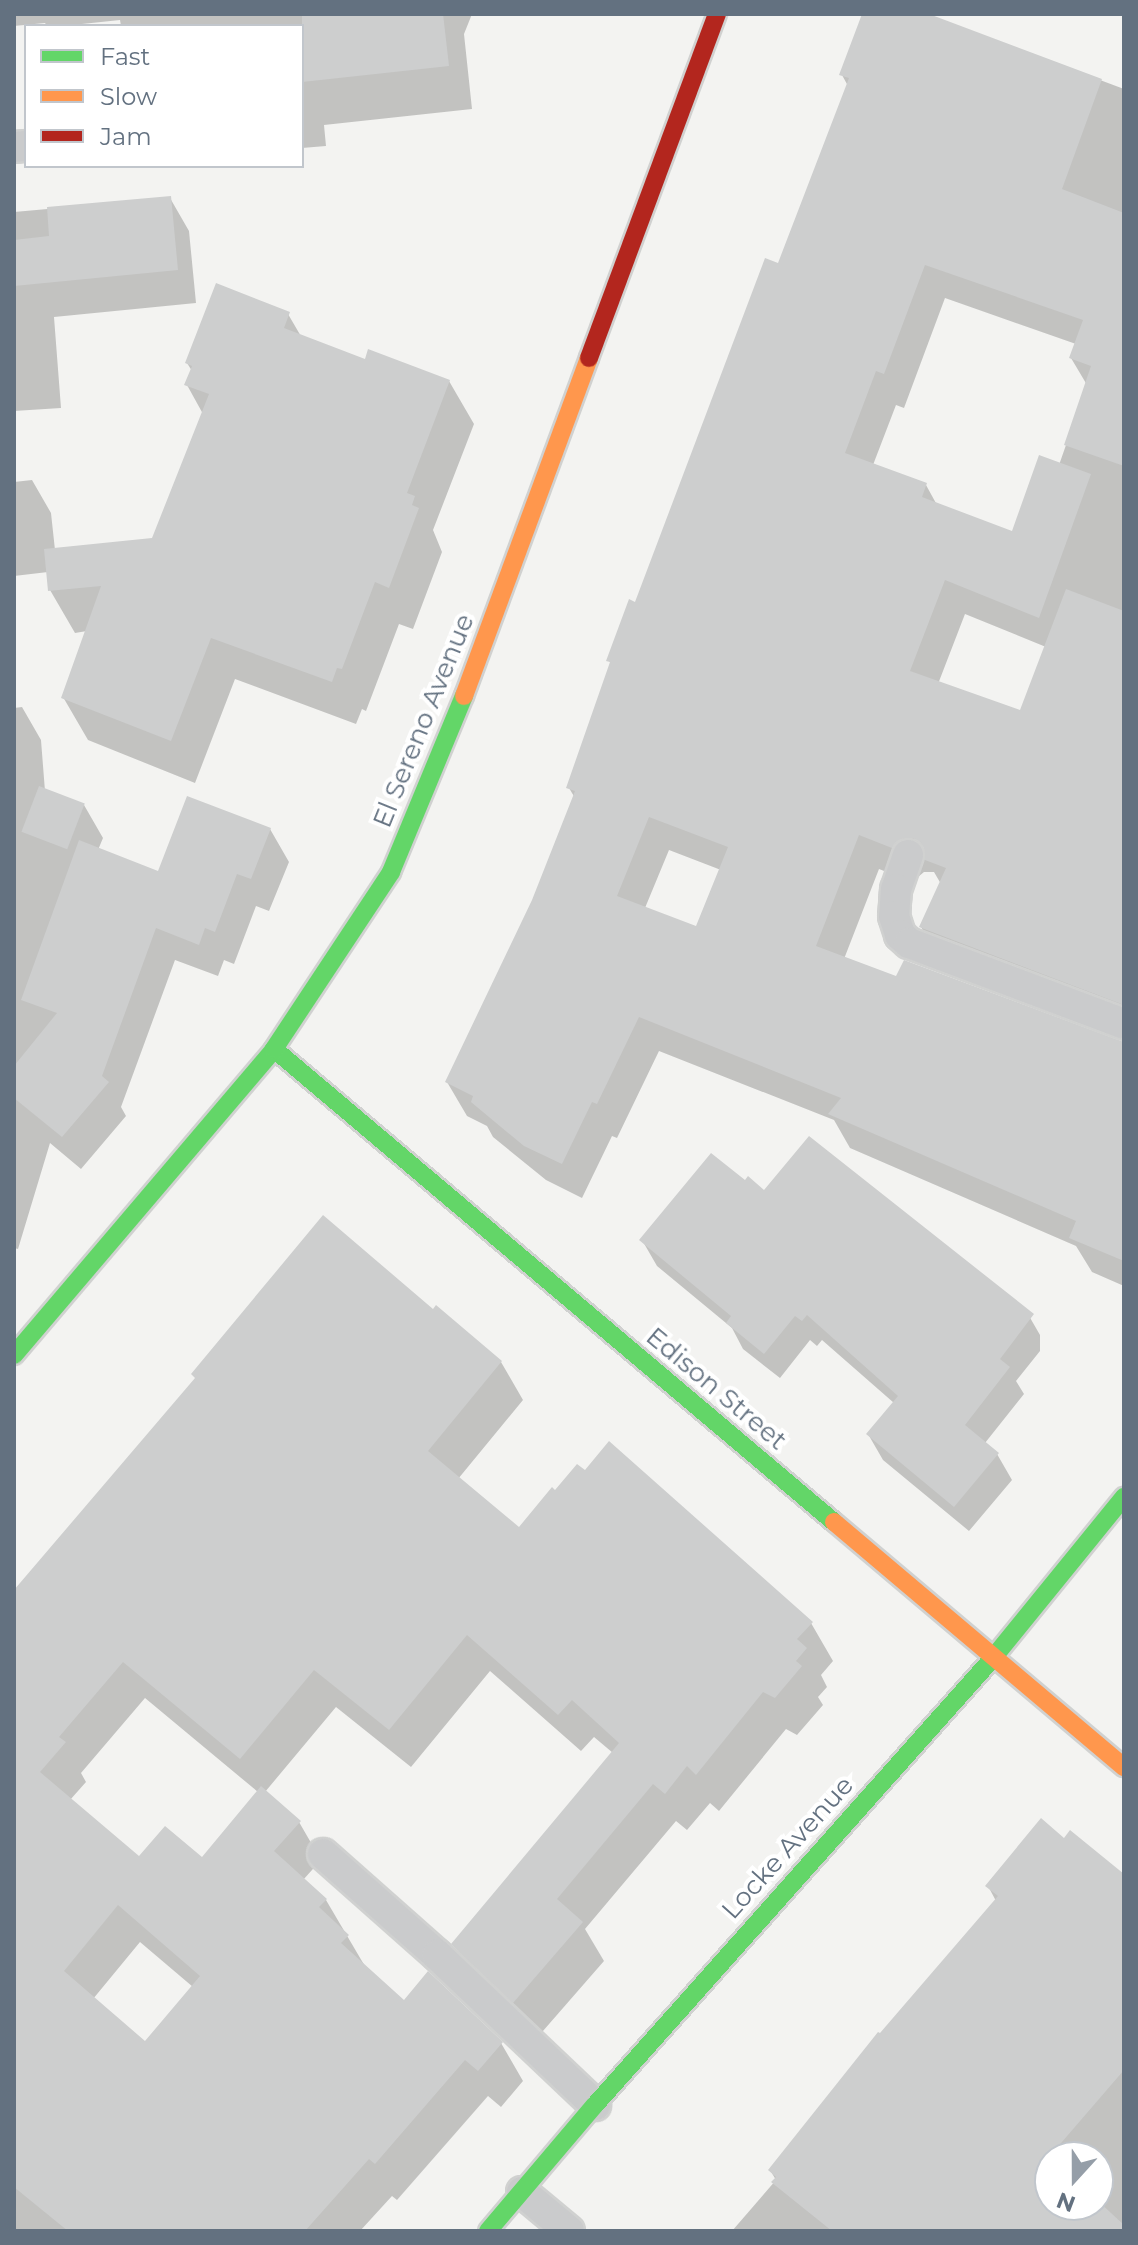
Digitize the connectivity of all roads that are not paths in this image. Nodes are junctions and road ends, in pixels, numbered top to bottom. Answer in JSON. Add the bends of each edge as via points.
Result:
{"nodes":[{"id":1,"x":717,"y":14,"type":"edge"},
{"id":2,"x":908,"y":855,"type":"dead end"},
{"id":3,"x":1124,"y":1024,"type":"edge"},
{"id":4,"x":274,"y":1049,"type":"junction"},
{"id":5,"x":14,"y":1355,"type":"edge"},
{"id":6,"x":1124,"y":1497,"type":"edge"},
{"id":7,"x":993,"y":1658,"type":"junction"},
{"id":8,"x":1124,"y":1767,"type":"edge"},
{"id":9,"x":323,"y":1854,"type":"dead end"},
{"id":10,"x":595,"y":2105,"type":"junction"},
{"id":11,"x":522,"y":2192,"type":"junction"},
{"id":12,"x":488,"y":2231,"type":"edge"},
{"id":13,"x":569,"y":2231,"type":"edge"}],
"edges":[{"from":1,"to":4,"type":"street","name":"El Sereno Avenue","via":[[416,815],[391,872]]},
{"from":2,"to":3,"type":"lane","via":[[896,889],[894,916],[909,943]]},
{"from":4,"to":5,"type":"street","name":"El Sereno Avenue"},
{"from":4,"to":7,"type":"street","name":"Edison Street"},
{"from":6,"to":7,"type":"street","name":"Locke Avenue"},
{"from":7,"to":8,"type":"street","name":"Edison Street"},
{"from":7,"to":10,"type":"street","name":"Locke Avenue"},
{"from":9,"to":10,"type":"lane"},
{"from":10,"to":11,"type":"street","name":"Locke Avenue"},
{"from":11,"to":12,"type":"street","name":"Locke Avenue"},
{"from":11,"to":13,"type":"lane"}]}
